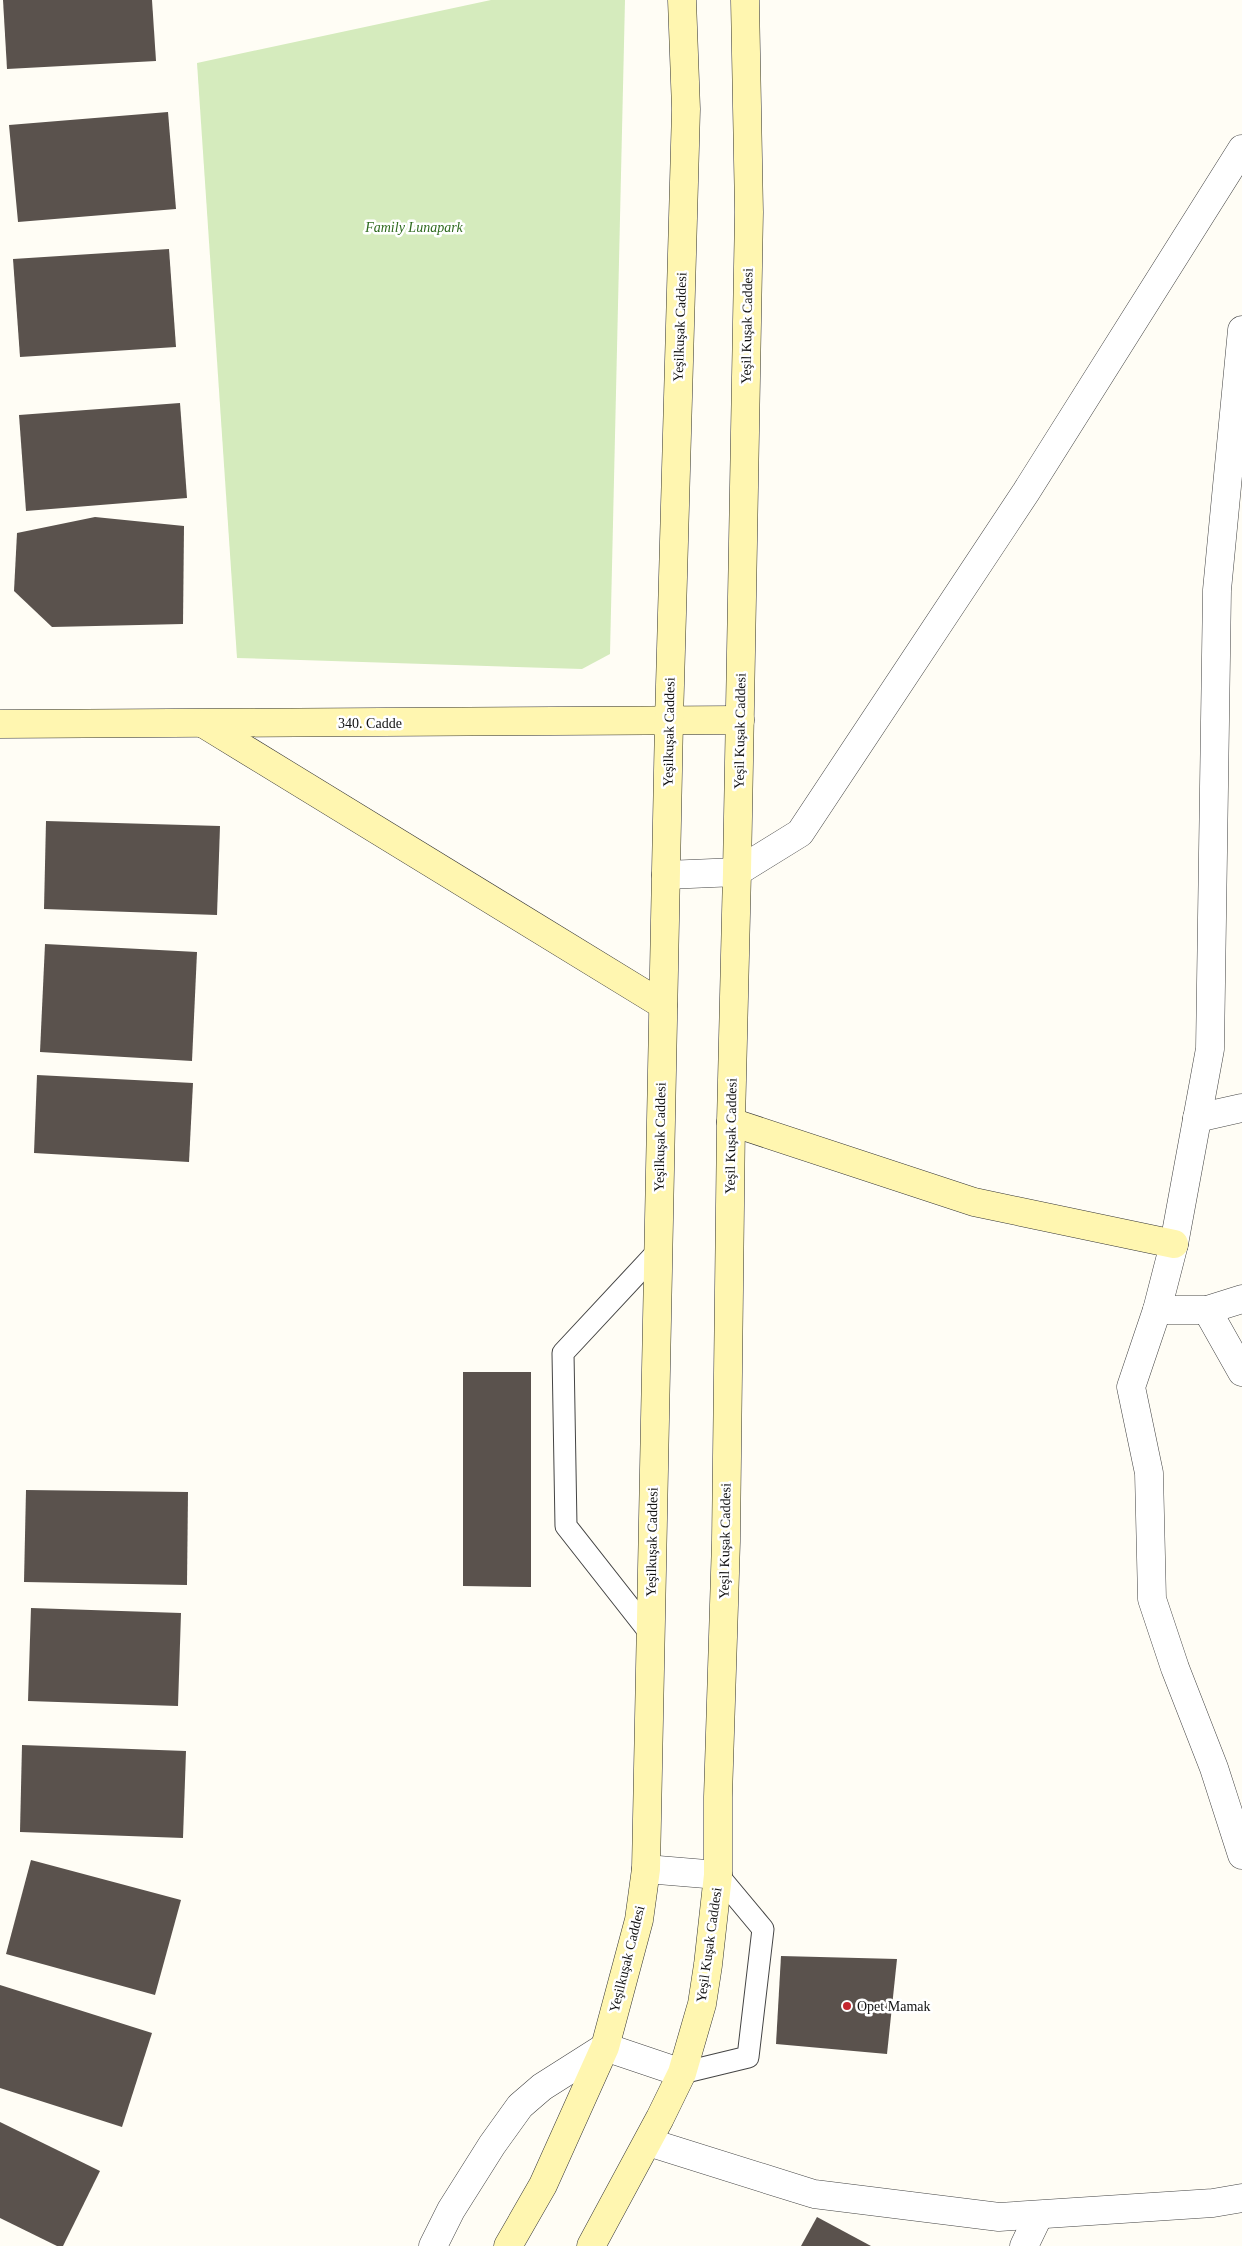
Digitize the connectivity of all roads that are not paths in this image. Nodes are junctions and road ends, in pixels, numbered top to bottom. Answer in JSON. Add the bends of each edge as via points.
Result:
{"nodes":[{"id":1,"x":682,"y":0,"type":"edge"},
{"id":2,"x":744,"y":0,"type":"edge"},
{"id":3,"x":1242,"y":149,"type":"edge"},
{"id":4,"x":1242,"y":330,"type":"edge"},
{"id":5,"x":740,"y":720,"type":"junction"},
{"id":6,"x":669,"y":721,"type":"junction"},
{"id":7,"x":0,"y":724,"type":"edge"},
{"id":8,"x":204,"y":724,"type":"junction"},
{"id":9,"x":738,"y":872,"type":"junction"},
{"id":10,"x":666,"y":876,"type":"junction"},
{"id":11,"x":663,"y":1005,"type":"junction"},
{"id":12,"x":1242,"y":1108,"type":"edge"},
{"id":13,"x":1198,"y":1118,"type":"junction"},
{"id":14,"x":731,"y":1122,"type":"junction"},
{"id":15,"x":1174,"y":1244,"type":"junction"},
{"id":16,"x":658,"y":1251,"type":"junction"},
{"id":17,"x":1242,"y":1299,"type":"edge"},
{"id":18,"x":1157,"y":1310,"type":"junction"},
{"id":19,"x":1207,"y":1310,"type":"junction"},
{"id":20,"x":1242,"y":1372,"type":"edge"},
{"id":21,"x":650,"y":1633,"type":"junction"},
{"id":22,"x":1242,"y":1856,"type":"edge"},
{"id":23,"x":646,"y":1869,"type":"junction"},
{"id":24,"x":718,"y":1876,"type":"junction"},
{"id":25,"x":605,"y":2047,"type":"junction"},
{"id":26,"x":682,"y":2073,"type":"junction"},
{"id":27,"x":648,"y":2142,"type":"junction"},
{"id":28,"x":1242,"y":2198,"type":"edge"},
{"id":29,"x":1039,"y":2214,"type":"junction"},
{"id":30,"x":432,"y":2246,"type":"edge"},
{"id":31,"x":508,"y":2246,"type":"edge"},
{"id":32,"x":591,"y":2246,"type":"edge"},
{"id":33,"x":1024,"y":2246,"type":"edge"}],
"edges":[{"from":1,"to":6,"type":"main road","name":"Yeşilkuşak Caddesi","via":[[685,164]]},
{"from":2,"to":5,"type":"main road","name":"Yeşil Kuşak Caddesi","via":[[749,212]]},
{"from":3,"to":9,"type":"street","via":[[1026,492],[800,833]]},
{"from":4,"to":13,"type":"street","via":[[1217,590],[1210,1049]]},
{"from":5,"to":6,"type":"main road","name":"340. Cadde"},
{"from":5,"to":9,"type":"main road","name":"Yeşil Kuşak Caddesi"},
{"from":6,"to":8,"type":"main road","name":"340. Cadde"},
{"from":6,"to":10,"type":"main road","name":"Yeşilkuşak Caddesi"},
{"from":7,"to":8,"type":"main road","name":"340. Cadde"},
{"from":8,"to":11,"type":"main road"},
{"from":9,"to":10,"type":"street"},
{"from":9,"to":14,"type":"main road","name":"Yeşil Kuşak Caddesi"},
{"from":10,"to":11,"type":"main road","name":"Yeşilkuşak Caddesi"},
{"from":11,"to":16,"type":"main road","name":"Yeşilkuşak Caddesi"},
{"from":12,"to":13,"type":"street"},
{"from":13,"to":15,"type":"street"},
{"from":14,"to":15,"type":"main road","via":[[974,1202]]},
{"from":14,"to":24,"type":"main road","name":"Yeşil Kuşak Caddesi"},
{"from":15,"to":18,"type":"street"},
{"from":16,"to":21,"type":"main road","name":"Yeşilkuşak Caddesi"},
{"from":16,"to":21,"type":"lane","via":[[563,1353],[566,1526]]},
{"from":17,"to":19,"type":"street"},
{"from":18,"to":19,"type":"street"},
{"from":18,"to":22,"type":"street","via":[[1131,1387],[1149,1473],[1152,1599],[1214,1768]]},
{"from":19,"to":20,"type":"street"},
{"from":21,"to":23,"type":"main road","name":"Yeşilkuşak Caddesi"},
{"from":23,"to":24,"type":"street"},
{"from":23,"to":25,"type":"main road","name":"Yeşilkuşak Caddesi","via":[[639,1920]]},
{"from":24,"to":26,"type":"main road","name":"Yeşil Kuşak Caddesi","via":[[702,2004]]},
{"from":24,"to":26,"type":"lane","via":[[763,1929],[748,2057]]},
{"from":25,"to":26,"type":"street"},
{"from":25,"to":30,"type":"street","via":[[542,2087],[520,2106],[451,2210]]},
{"from":25,"to":31,"type":"main road","name":"Yeşilkuşak Caddesi","via":[[543,2185]]},
{"from":26,"to":27,"type":"main road","name":"Yeşil Kuşak Caddesi"},
{"from":27,"to":29,"type":"street","via":[[814,2194],[999,2218]]},
{"from":27,"to":32,"type":"main road","name":"Yeşil Kuşak Caddesi"},
{"from":28,"to":29,"type":"street","via":[[1213,2203]]},
{"from":29,"to":33,"type":"street"}]}
